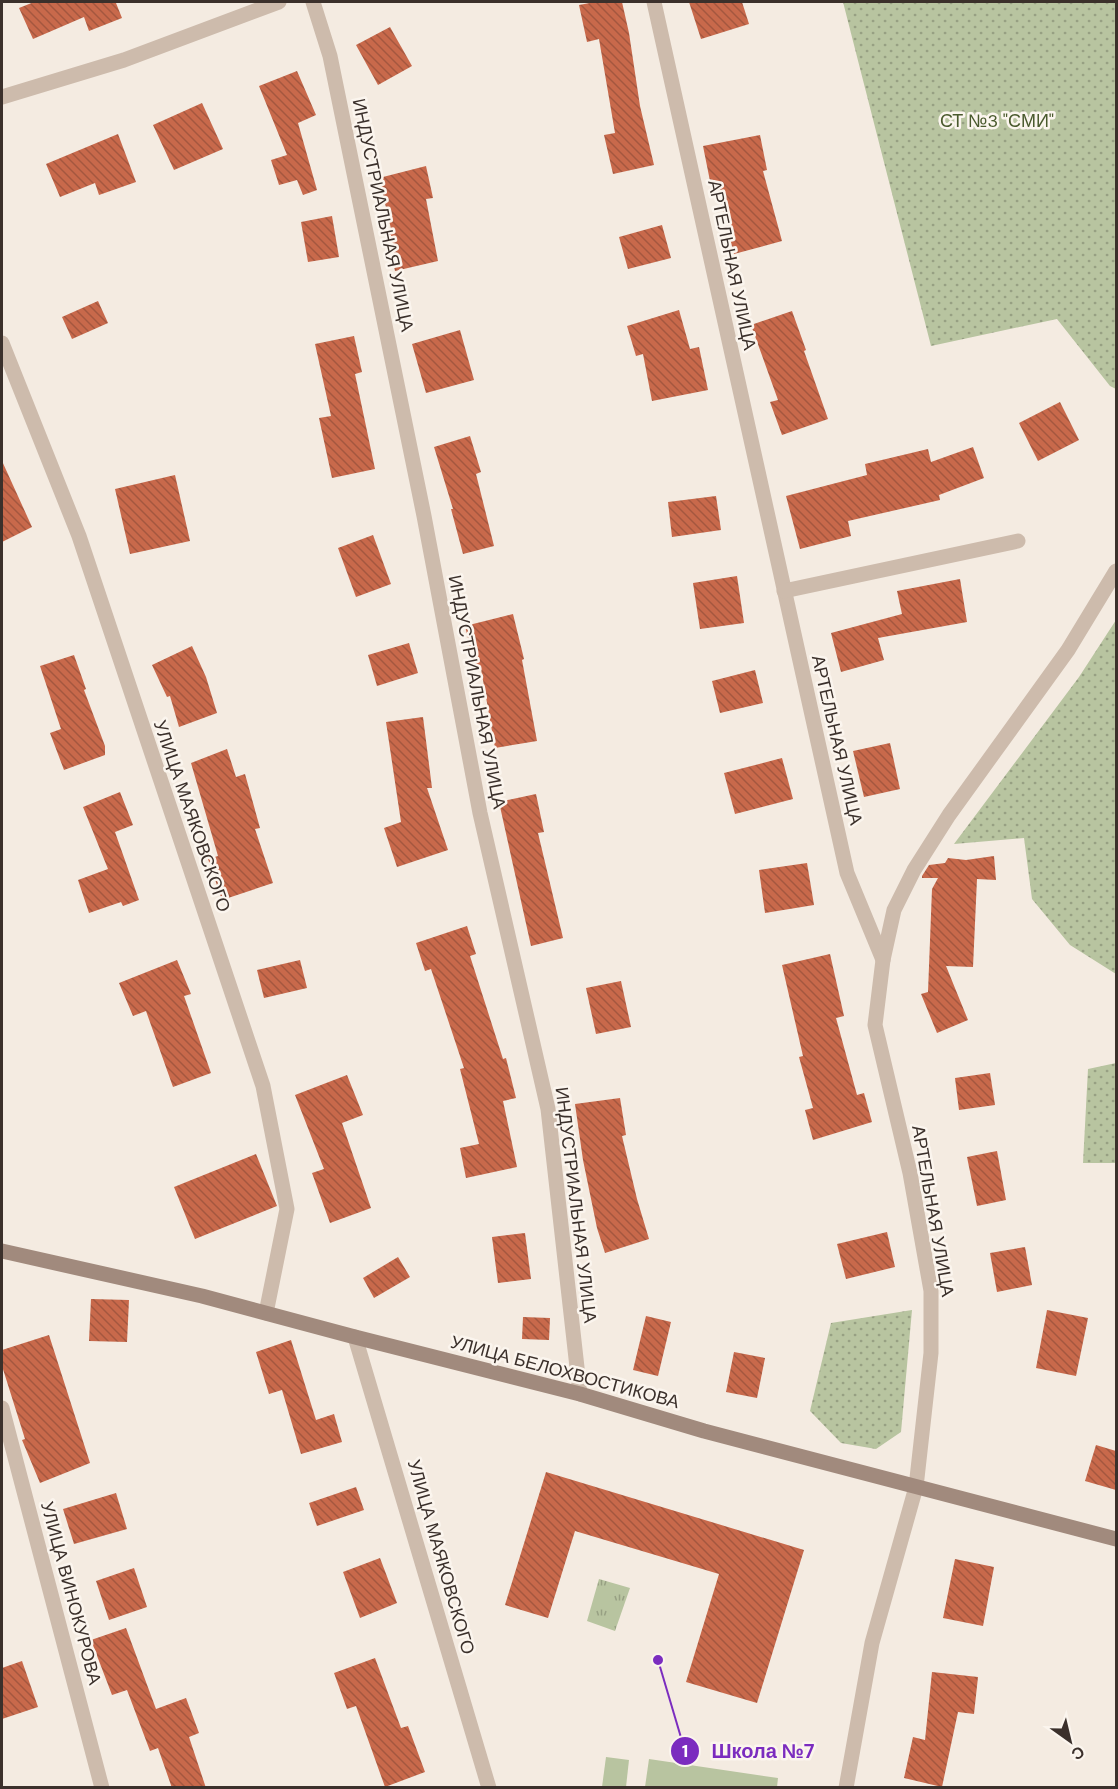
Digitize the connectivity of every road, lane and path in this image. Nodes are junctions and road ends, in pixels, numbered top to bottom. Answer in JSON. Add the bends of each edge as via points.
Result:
{"nodes":[{"id":1,"x":279,"y":2,"type":"edge"},
{"id":2,"x":313,"y":2,"type":"edge"},
{"id":3,"x":654,"y":2,"type":"edge"},
{"id":4,"x":2,"y":97,"type":"edge"},
{"id":5,"x":2,"y":343,"type":"edge"},
{"id":6,"x":1018,"y":541,"type":"dead end"},
{"id":7,"x":1116,"y":571,"type":"edge"},
{"id":8,"x":784,"y":591,"type":"junction"},
{"id":9,"x":883,"y":960,"type":"junction"},
{"id":10,"x":2,"y":1251,"type":"edge"},
{"id":11,"x":266,"y":1313,"type":"junction"},
{"id":12,"x":355,"y":1337,"type":"junction"},
{"id":13,"x":579,"y":1394,"type":"junction"},
{"id":14,"x":2,"y":1408,"type":"edge"},
{"id":15,"x":916,"y":1487,"type":"junction"},
{"id":16,"x":1116,"y":1539,"type":"edge"},
{"id":17,"x":102,"y":1788,"type":"edge"},
{"id":18,"x":489,"y":1788,"type":"edge"},
{"id":19,"x":846,"y":1788,"type":"edge"}],
"edges":[{"from":1,"to":4,"type":"street","via":[[124,60]]},
{"from":2,"to":13,"type":"street","name":"ИНДУСТРИАЛЬНАЯ УЛИЦА","via":[[330,56],[422,504],[480,813],[548,1109]]},
{"from":3,"to":8,"type":"street","name":"АРТЕЛЬНАЯ УЛИЦА"},
{"from":5,"to":11,"type":"street","name":"УЛИЦА МАЯКОВСКОГО","via":[[79,536],[263,1086],[287,1209]]},
{"from":6,"to":8,"type":"street"},
{"from":7,"to":9,"type":"street","via":[[1068,650],[914,870],[894,910]]},
{"from":8,"to":9,"type":"street","name":"АРТЕЛЬНАЯ УЛИЦА","via":[[847,873]]},
{"from":9,"to":15,"type":"street","name":"АРТЕЛЬНАЯ УЛИЦА","via":[[875,1025],[910,1173],[931,1291],[931,1353]]},
{"from":10,"to":11,"type":"main road","name":"УЛИЦА БЕЛОХВОСТИКОВА"},
{"from":11,"to":12,"type":"main road","name":"УЛИЦА БЕЛОХВОСТИКОВА"},
{"from":12,"to":13,"type":"main road","name":"УЛИЦА БЕЛОХВОСТИКОВА"},
{"from":12,"to":18,"type":"street","name":"УЛИЦА МАЯКОВСКОГО"},
{"from":13,"to":15,"type":"main road","name":"УЛИЦА БЕЛОХВОСТИКОВА"},
{"from":14,"to":17,"type":"street","name":"УЛИЦА ВИНОКУРОВА"},
{"from":15,"to":16,"type":"main road","name":"УЛИЦА БЕЛОХВОСТИКОВА"},
{"from":15,"to":19,"type":"street","via":[[872,1643]]}]}
